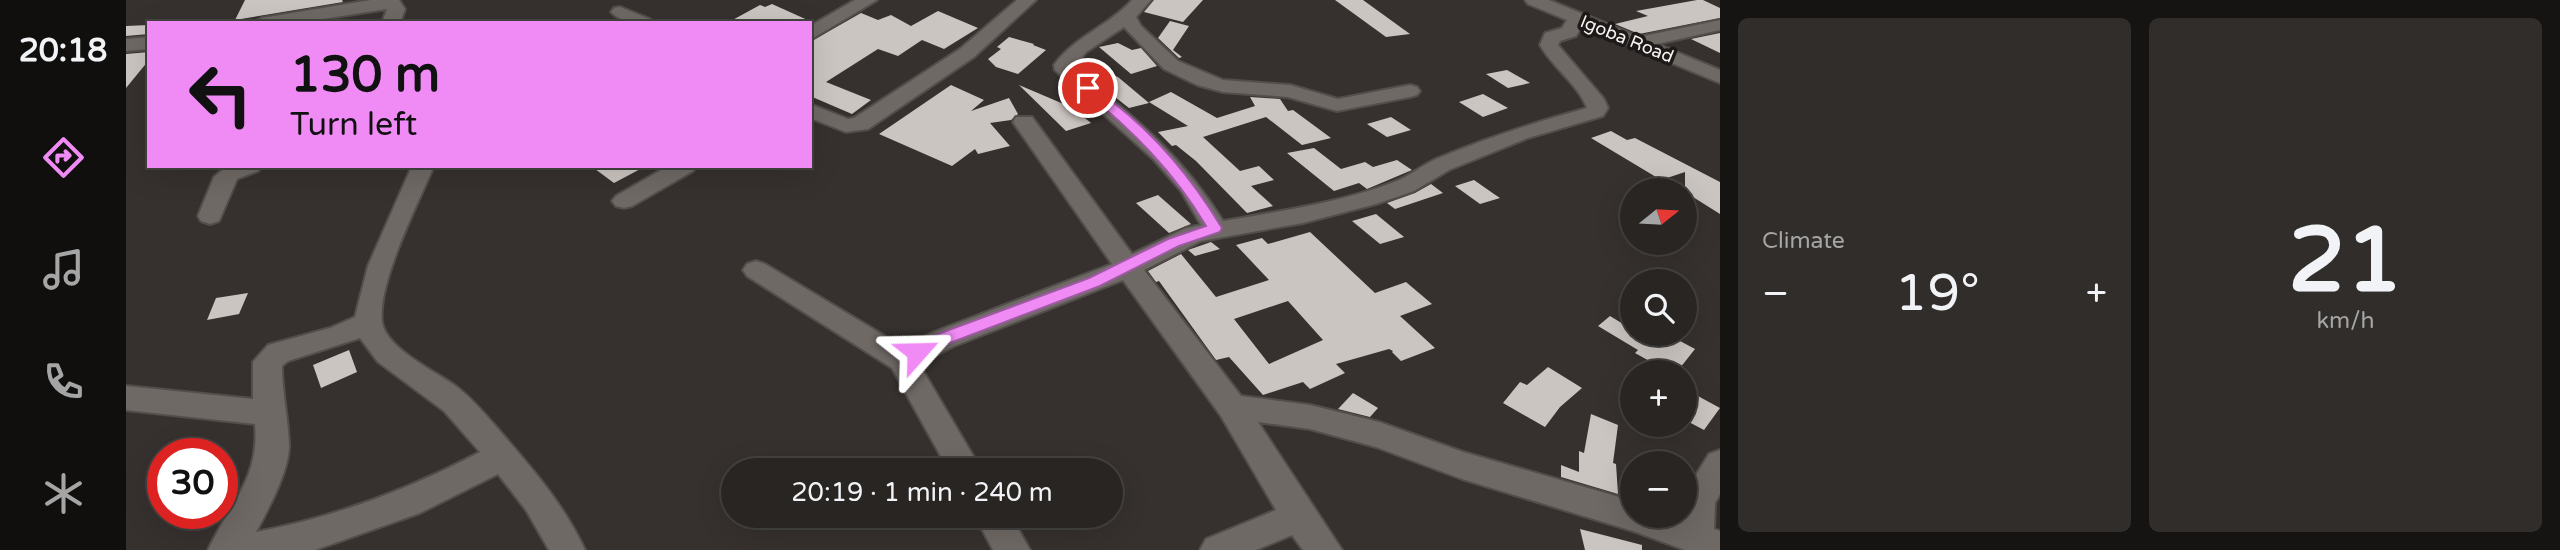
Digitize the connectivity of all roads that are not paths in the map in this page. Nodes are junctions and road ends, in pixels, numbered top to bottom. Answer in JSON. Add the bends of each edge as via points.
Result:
{"nodes":[{"id":1,"x":867,"y":0,"type":"edge"},
{"id":2,"x":1027,"y":0,"type":"edge"},
{"id":3,"x":1142,"y":0,"type":"edge"},
{"id":4,"x":1534,"y":0,"type":"edge"},
{"id":5,"x":620,"y":12,"type":"dead end"},
{"id":6,"x":1126,"y":17,"type":"junction"},
{"id":7,"x":1577,"y":19,"type":"junction"},
{"id":8,"x":274,"y":21,"type":"edge"},
{"id":9,"x":392,"y":21,"type":"edge"},
{"id":10,"x":640,"y":21,"type":"edge"},
{"id":11,"x":1720,"y":25,"type":"edge"},
{"id":12,"x":812,"y":33,"type":"edge"},
{"id":13,"x":147,"y":43,"type":"edge"},
{"id":14,"x":1637,"y":43,"type":"junction"},
{"id":15,"x":126,"y":46,"type":"edge"},
{"id":16,"x":1720,"y":77,"type":"edge"},
{"id":17,"x":1410,"y":91,"type":"dead end"},
{"id":18,"x":812,"y":111,"type":"edge"},
{"id":19,"x":1024,"y":122,"type":"dead end"},
{"id":20,"x":243,"y":168,"type":"edge"},
{"id":21,"x":422,"y":168,"type":"edge"},
{"id":22,"x":682,"y":168,"type":"edge"},
{"id":23,"x":624,"y":201,"type":"dead end"},
{"id":24,"x":210,"y":216,"type":"dead end"},
{"id":25,"x":1215,"y":228,"type":"junction"},
{"id":26,"x":1128,"y":268,"type":"junction"},
{"id":27,"x":756,"y":270,"type":"dead end"},
{"id":28,"x":368,"y":322,"type":"junction"},
{"id":29,"x":902,"y":360,"type":"junction"},
{"id":30,"x":126,"y":398,"type":"edge"},
{"id":31,"x":1232,"y":407,"type":"junction"},
{"id":32,"x":269,"y":413,"type":"junction"},
{"id":33,"x":502,"y":456,"type":"junction"},
{"id":34,"x":959,"y":458,"type":"edge"},
{"id":35,"x":1720,"y":464,"type":"edge"},
{"id":36,"x":1620,"y":512,"type":"edge"},
{"id":37,"x":1298,"y":516,"type":"junction"},
{"id":38,"x":999,"y":528,"type":"edge"},
{"id":39,"x":1668,"y":528,"type":"edge"},
{"id":40,"x":1709,"y":542,"type":"edge"},
{"id":41,"x":226,"y":550,"type":"edge"},
{"id":42,"x":243,"y":550,"type":"edge"},
{"id":43,"x":567,"y":550,"type":"edge"},
{"id":44,"x":1012,"y":550,"type":"edge"},
{"id":45,"x":1218,"y":550,"type":"edge"},
{"id":46,"x":1324,"y":550,"type":"edge"}],
"edges":[{"from":1,"to":12,"type":"street"},
{"from":2,"to":18,"type":"street","via":[[967,53],[860,124],[846,126]]},
{"from":3,"to":6,"type":"street"},
{"from":4,"to":7,"type":"street","name":"Igoba Road"},
{"from":5,"to":10,"type":"street"},
{"from":6,"to":17,"type":"street","via":[[1171,65],[1223,86],[1290,91],[1336,105]]},
{"from":6,"to":25,"type":"street","via":[[1079,48],[1065,70],[1166,159]]},
{"from":7,"to":14,"type":"street","name":"Igoba Road"},
{"from":7,"to":25,"type":"street","via":[[1569,32],[1552,37],[1549,46],[1561,65],[1589,90],[1596,112],[1520,133],[1441,165],[1406,186],[1368,198],[1303,215]]},
{"from":8,"to":9,"type":"street","via":[[393,4]]},
{"from":11,"to":14,"type":"street"},
{"from":13,"to":15,"type":"street"},
{"from":14,"to":16,"type":"street","name":"Igoba Road"},
{"from":19,"to":26,"type":"street"},
{"from":20,"to":24,"type":"street","via":[[226,177]]},
{"from":21,"to":28,"type":"street","via":[[395,228]]},
{"from":22,"to":23,"type":"street"},
{"from":25,"to":26,"type":"street","via":[[1173,243]]},
{"from":26,"to":29,"type":"street","via":[[944,338]]},
{"from":26,"to":31,"type":"street"},
{"from":27,"to":29,"type":"street"},
{"from":28,"to":32,"type":"street","via":[[271,357]]},
{"from":28,"to":33,"type":"street","via":[[380,346],[457,404]]},
{"from":29,"to":34,"type":"street"},
{"from":30,"to":32,"type":"street"},
{"from":31,"to":36,"type":"street","via":[[1310,417],[1379,435]]},
{"from":31,"to":37,"type":"street"},
{"from":32,"to":41,"type":"street","via":[[271,460],[253,508]]},
{"from":33,"to":42,"type":"street","via":[[436,492],[339,530]]},
{"from":33,"to":43,"type":"street","via":[[550,515]]},
{"from":35,"to":40,"type":"street","via":[[1698,501]]},
{"from":37,"to":45,"type":"street"},
{"from":37,"to":46,"type":"street"},
{"from":38,"to":44,"type":"street"},
{"from":39,"to":40,"type":"street"}]}
